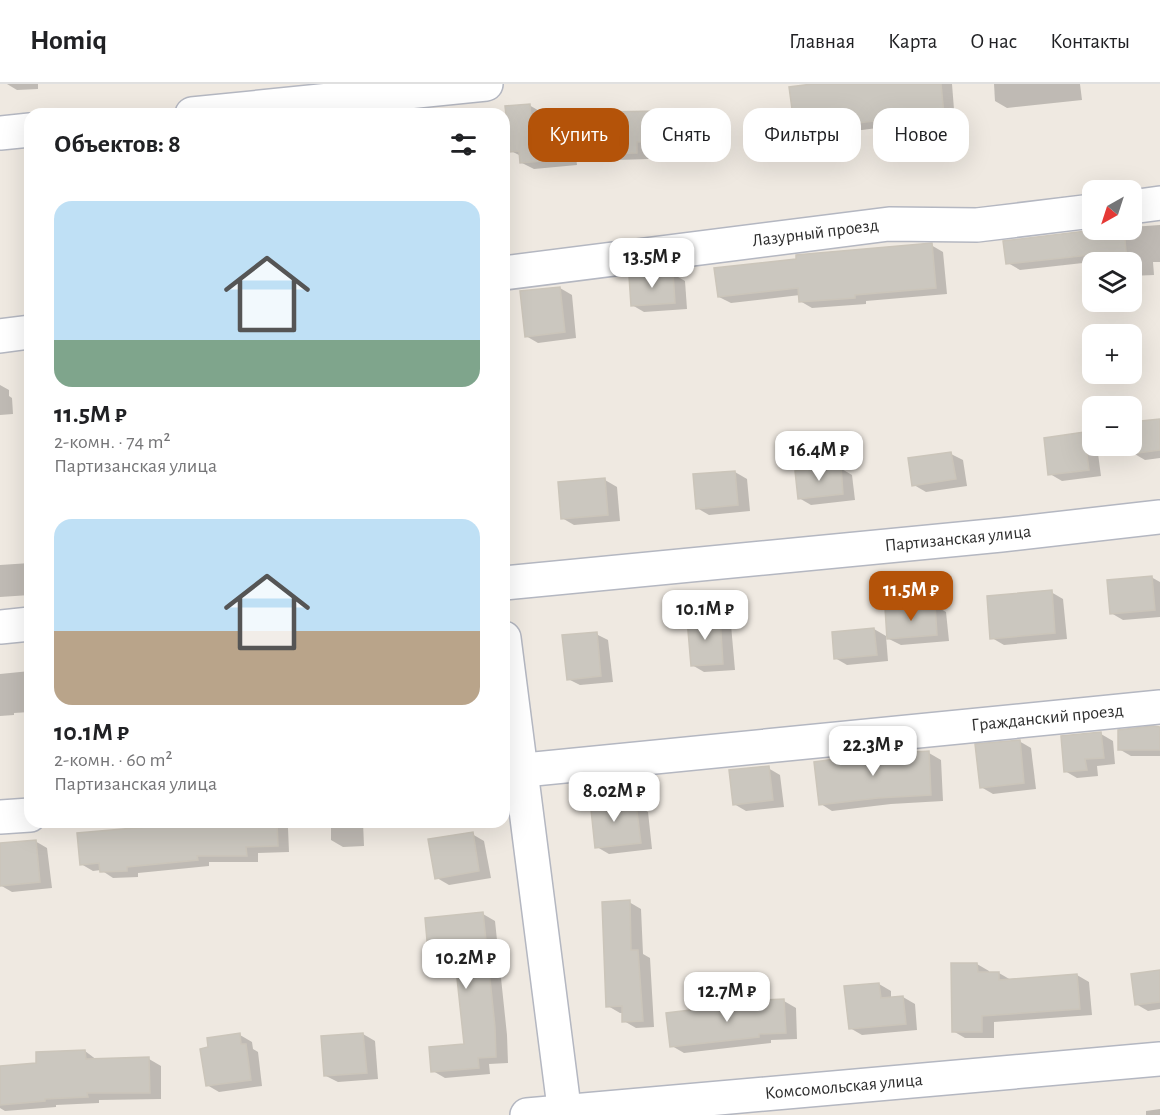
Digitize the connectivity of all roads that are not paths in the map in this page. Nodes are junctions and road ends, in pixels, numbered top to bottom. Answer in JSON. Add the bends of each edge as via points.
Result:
{"nodes":[{"id":1,"x":486,"y":84,"type":"edge"},
{"id":2,"x":453,"y":95,"type":"edge"},
{"id":3,"x":274,"y":108,"type":"edge"},
{"id":4,"x":24,"y":131,"type":"edge"},
{"id":5,"x":0,"y":133,"type":"edge"},
{"id":6,"x":1160,"y":203,"type":"edge"},
{"id":7,"x":1142,"y":205,"type":"edge"},
{"id":8,"x":1082,"y":212,"type":"edge"},
{"id":9,"x":510,"y":272,"type":"edge"},
{"id":10,"x":24,"y":333,"type":"edge"},
{"id":11,"x":0,"y":336,"type":"edge"},
{"id":12,"x":1160,"y":517,"type":"edge"},
{"id":13,"x":510,"y":582,"type":"edge"},
{"id":14,"x":24,"y":625,"type":"edge"},
{"id":15,"x":0,"y":627,"type":"edge"},
{"id":16,"x":1160,"y":707,"type":"edge"},
{"id":17,"x":510,"y":727,"type":"edge"},
{"id":18,"x":513,"y":771,"type":"edge"},
{"id":19,"x":24,"y":816,"type":"edge"},
{"id":20,"x":0,"y":818,"type":"edge"},
{"id":21,"x":1160,"y":1059,"type":"edge"},
{"id":22,"x":564,"y":1113,"type":"edge"},
{"id":23,"x":527,"y":1115,"type":"edge"}],
"edges":[{"from":1,"to":2,"type":"street"},
{"from":2,"to":3,"type":"street"},
{"from":4,"to":5,"type":"street"},
{"from":6,"to":7,"type":"street"},
{"from":8,"to":9,"type":"street","name":"Лазурный проезд","via":[[977,225],[889,224]]},
{"from":10,"to":11,"type":"street"},
{"from":12,"to":13,"type":"street","name":"Партизанская улица"},
{"from":14,"to":15,"type":"street"},
{"from":16,"to":18,"type":"street","name":"Гражданский проезд"},
{"from":17,"to":18,"type":"street"},
{"from":18,"to":22,"type":"street"},
{"from":19,"to":20,"type":"street"},
{"from":21,"to":22,"type":"street","name":"Комсомольская улица"},
{"from":22,"to":23,"type":"street","name":"Комсомольская улица"}]}
